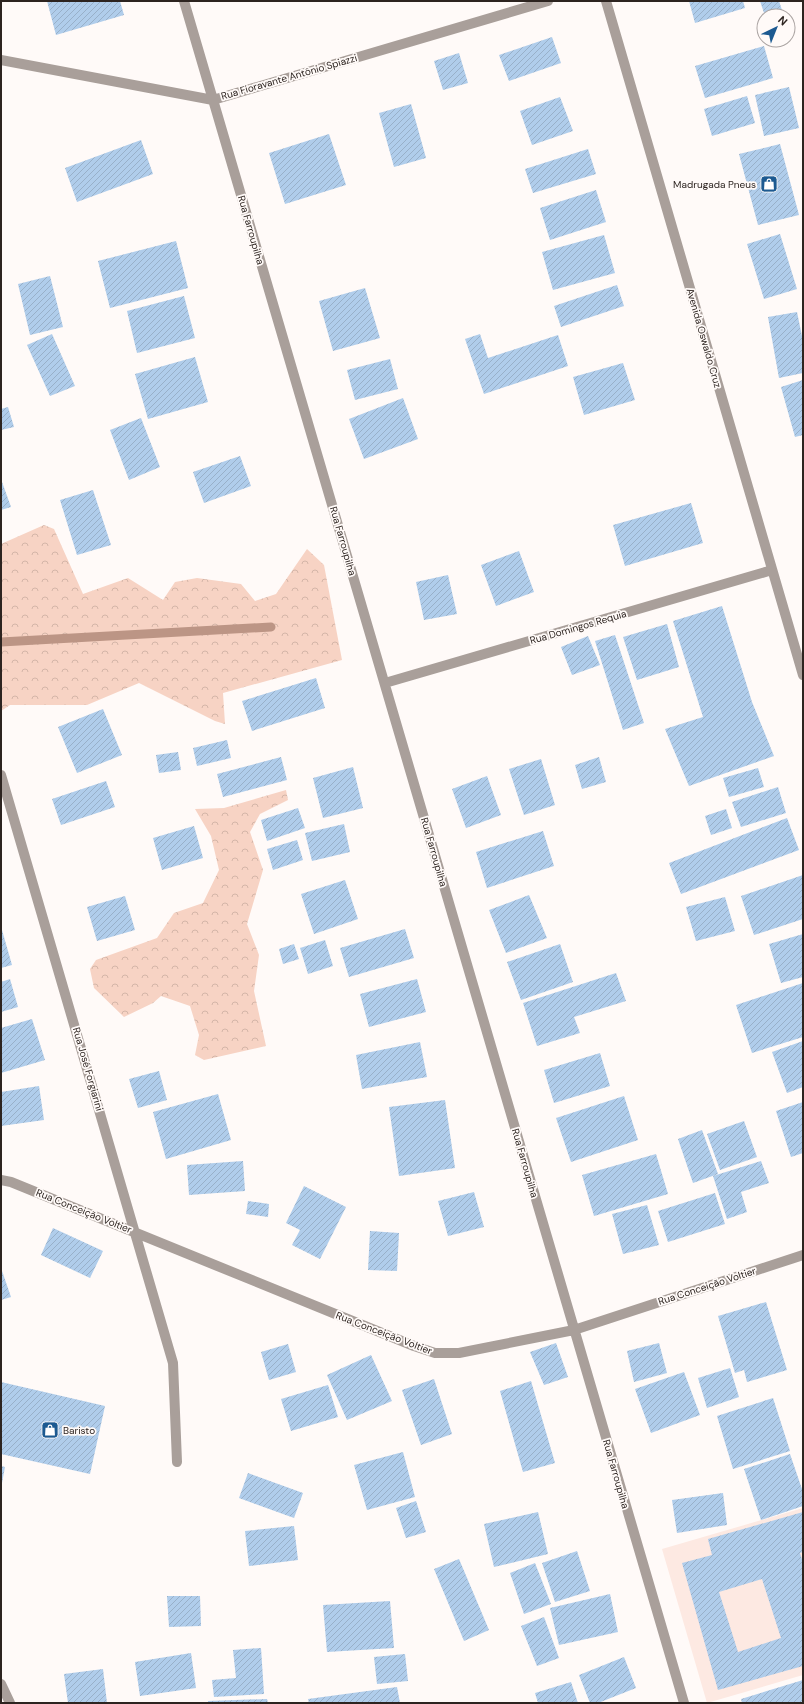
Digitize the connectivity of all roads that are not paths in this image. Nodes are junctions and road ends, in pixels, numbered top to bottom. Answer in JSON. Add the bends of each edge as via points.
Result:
{"nodes":[{"id":1,"x":184,"y":1,"type":"edge"},
{"id":2,"x":548,"y":1,"type":"edge"},
{"id":3,"x":606,"y":1,"type":"edge"},
{"id":4,"x":1,"y":60,"type":"edge"},
{"id":5,"x":213,"y":100,"type":"junction"},
{"id":6,"x":772,"y":570,"type":"junction"},
{"id":7,"x":803,"y":675,"type":"edge"},
{"id":8,"x":384,"y":683,"type":"junction"},
{"id":9,"x":1,"y":775,"type":"edge"},
{"id":10,"x":1,"y":1180,"type":"edge"},
{"id":11,"x":136,"y":1232,"type":"junction"},
{"id":12,"x":803,"y":1255,"type":"edge"},
{"id":13,"x":574,"y":1330,"type":"junction"},
{"id":14,"x":177,"y":1462,"type":"dead end"},
{"id":15,"x":1,"y":1684,"type":"edge"},
{"id":16,"x":10,"y":1703,"type":"edge"},
{"id":17,"x":684,"y":1703,"type":"edge"}],
"edges":[{"from":1,"to":5,"type":"street","name":"Rua Farroupilha"},
{"from":2,"to":5,"type":"street","name":"Rua Fioravante Antônio Spiazzi"},
{"from":3,"to":6,"type":"street","name":"Avenida Oswaldo Cruz"},
{"from":4,"to":5,"type":"street","name":"Rua Fioravante Antônio Spiazzi"},
{"from":5,"to":8,"type":"street","name":"Rua Farroupilha"},
{"from":6,"to":7,"type":"street","name":"Avenida Oswaldo Cruz"},
{"from":6,"to":8,"type":"street","name":"Rua Domingos Requia"},
{"from":8,"to":13,"type":"street","name":"Rua Farroupilha"},
{"from":9,"to":11,"type":"street","name":"Rua José Forgiarini"},
{"from":10,"to":11,"type":"street","name":"Rua Conceição Voltier"},
{"from":11,"to":13,"type":"street","name":"Rua Conceição Voltier","via":[[435,1353],[459,1353]]},
{"from":11,"to":14,"type":"street","name":"Rua José Forgiarini","via":[[173,1363]]},
{"from":12,"to":13,"type":"street","name":"Rua Conceição Voltier"},
{"from":13,"to":17,"type":"street","name":"Rua Farroupilha"},
{"from":15,"to":16,"type":"street"}]}
